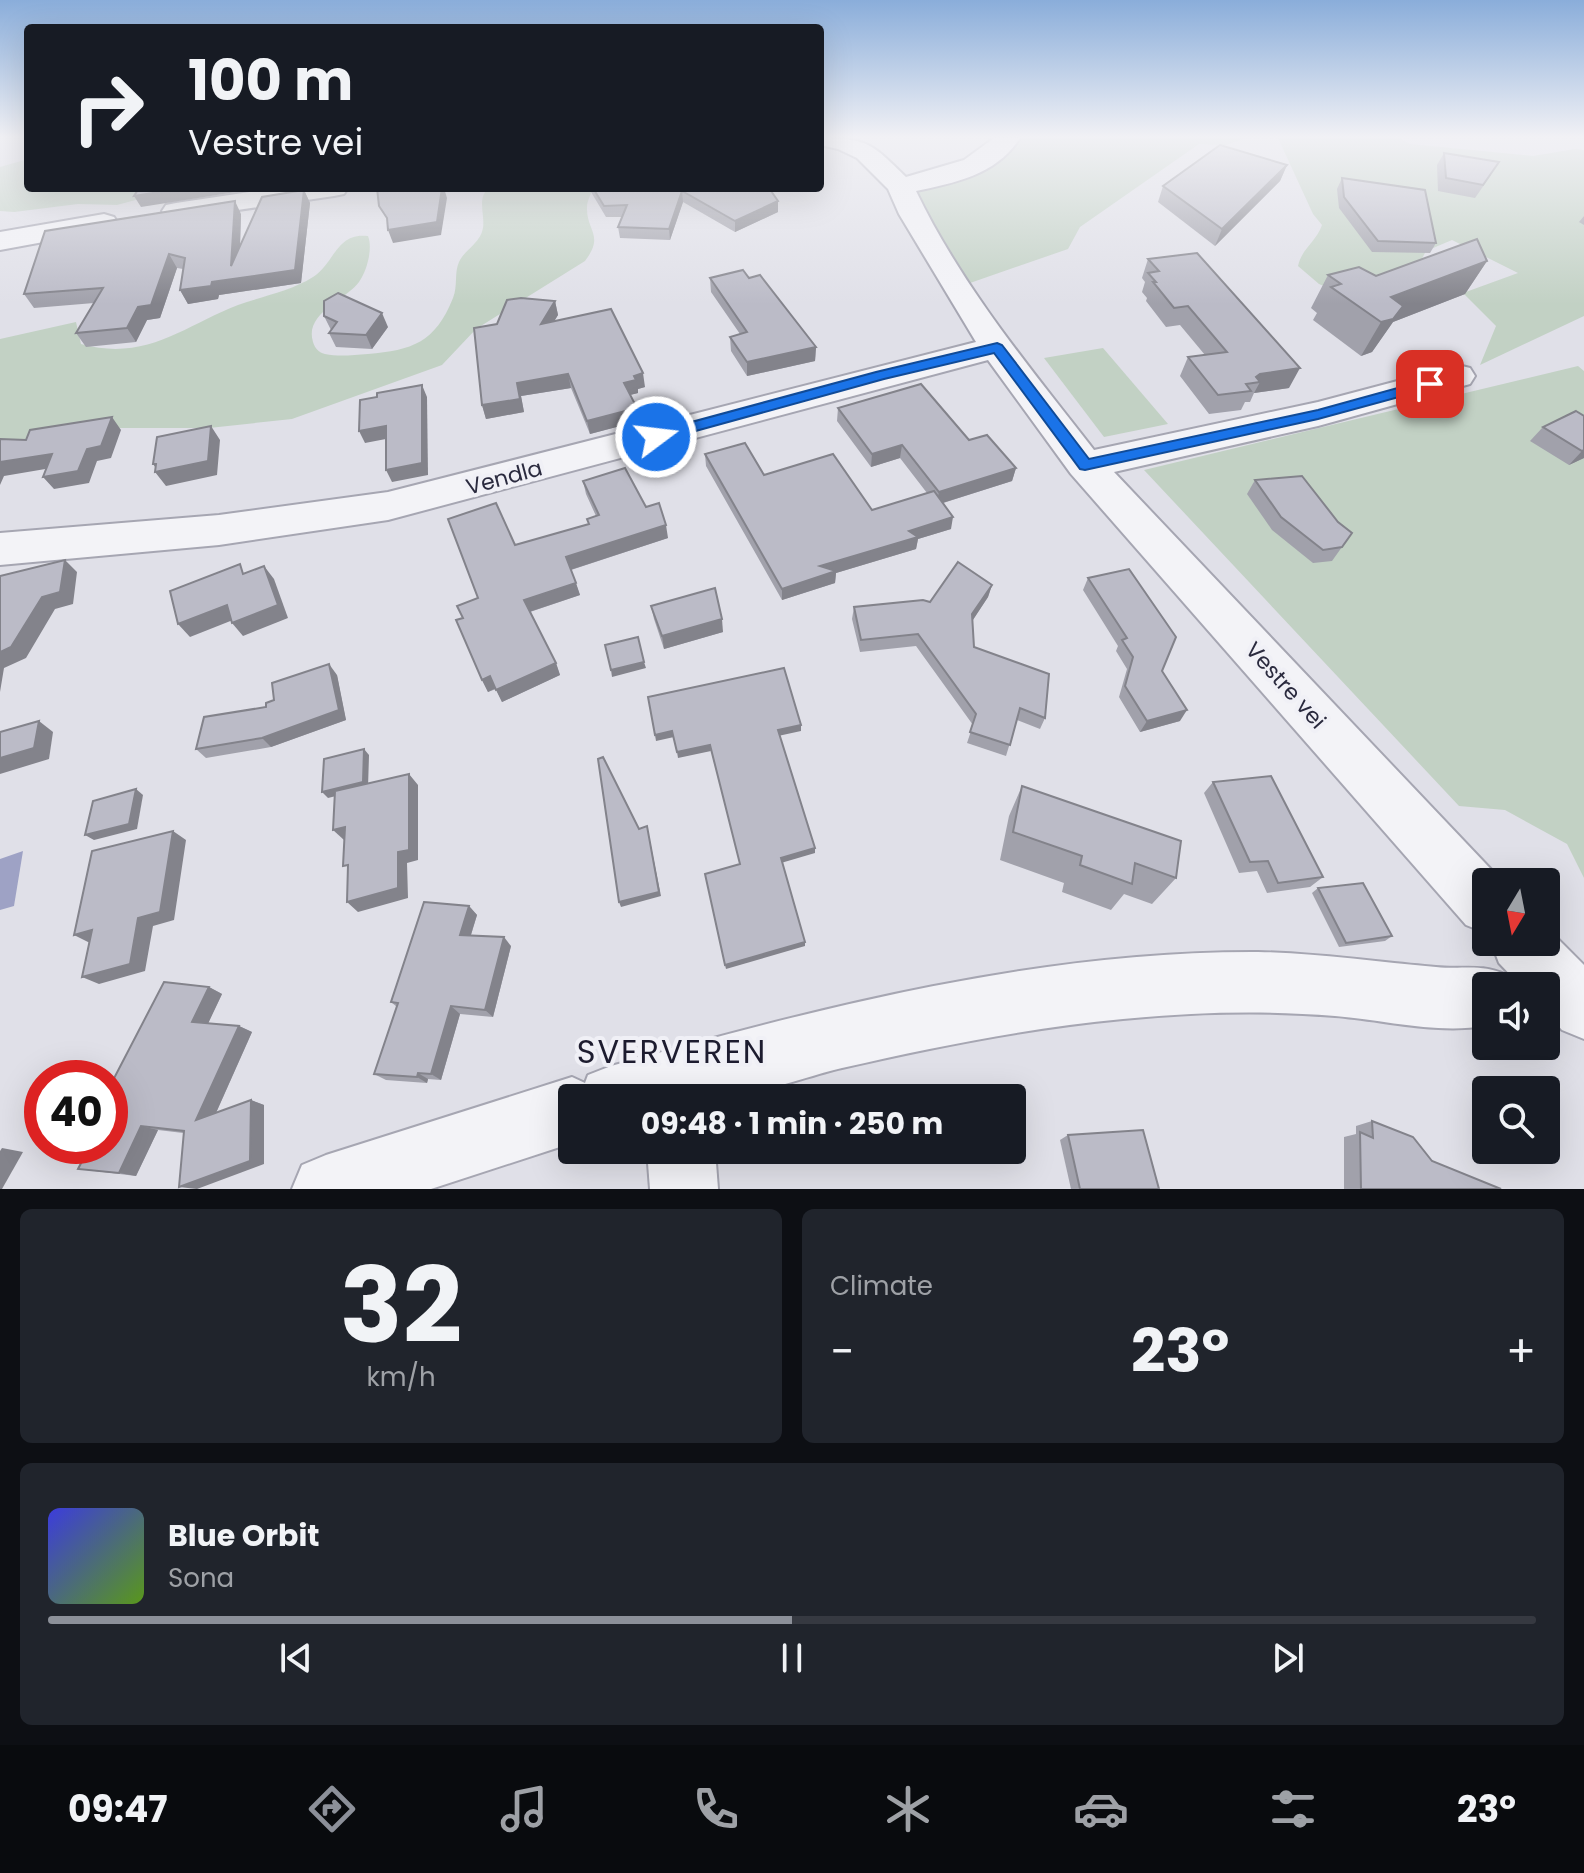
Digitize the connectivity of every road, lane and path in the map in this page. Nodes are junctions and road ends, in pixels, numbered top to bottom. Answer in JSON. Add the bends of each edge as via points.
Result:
{"nodes":[{"id":1,"x":297,"y":193,"type":"edge"},
{"id":2,"x":903,"y":193,"type":"edge"},
{"id":3,"x":0,"y":241,"type":"edge"},
{"id":4,"x":997,"y":348,"type":"junction"},
{"id":5,"x":1458,"y":376,"type":"dead end"},
{"id":6,"x":1085,"y":465,"type":"junction"},
{"id":7,"x":0,"y":549,"type":"edge"},
{"id":8,"x":1472,"y":890,"type":"edge"},
{"id":9,"x":1472,"y":996,"type":"edge"},
{"id":10,"x":693,"y":1084,"type":"edge"},
{"id":11,"x":558,"y":1114,"type":"edge"},
{"id":12,"x":682,"y":1164,"type":"edge"},
{"id":13,"x":326,"y":1189,"type":"edge"},
{"id":14,"x":684,"y":1189,"type":"edge"}],
"edges":[{"from":1,"to":3,"type":"street"},
{"from":2,"to":4,"type":"street","name":"Vestre vei"},
{"from":4,"to":6,"type":"street","name":"Vestre vei"},
{"from":4,"to":7,"type":"street","name":"Vendla","via":[[388,506],[219,530]]},
{"from":5,"to":6,"type":"street","via":[[1318,414]]},
{"from":6,"to":8,"type":"street","name":"Vestre vei"},
{"from":9,"to":10,"type":"street","via":[[1268,982],[1125,988],[911,1019]]},
{"from":11,"to":13,"type":"street"},
{"from":12,"to":14,"type":"street"}]}
